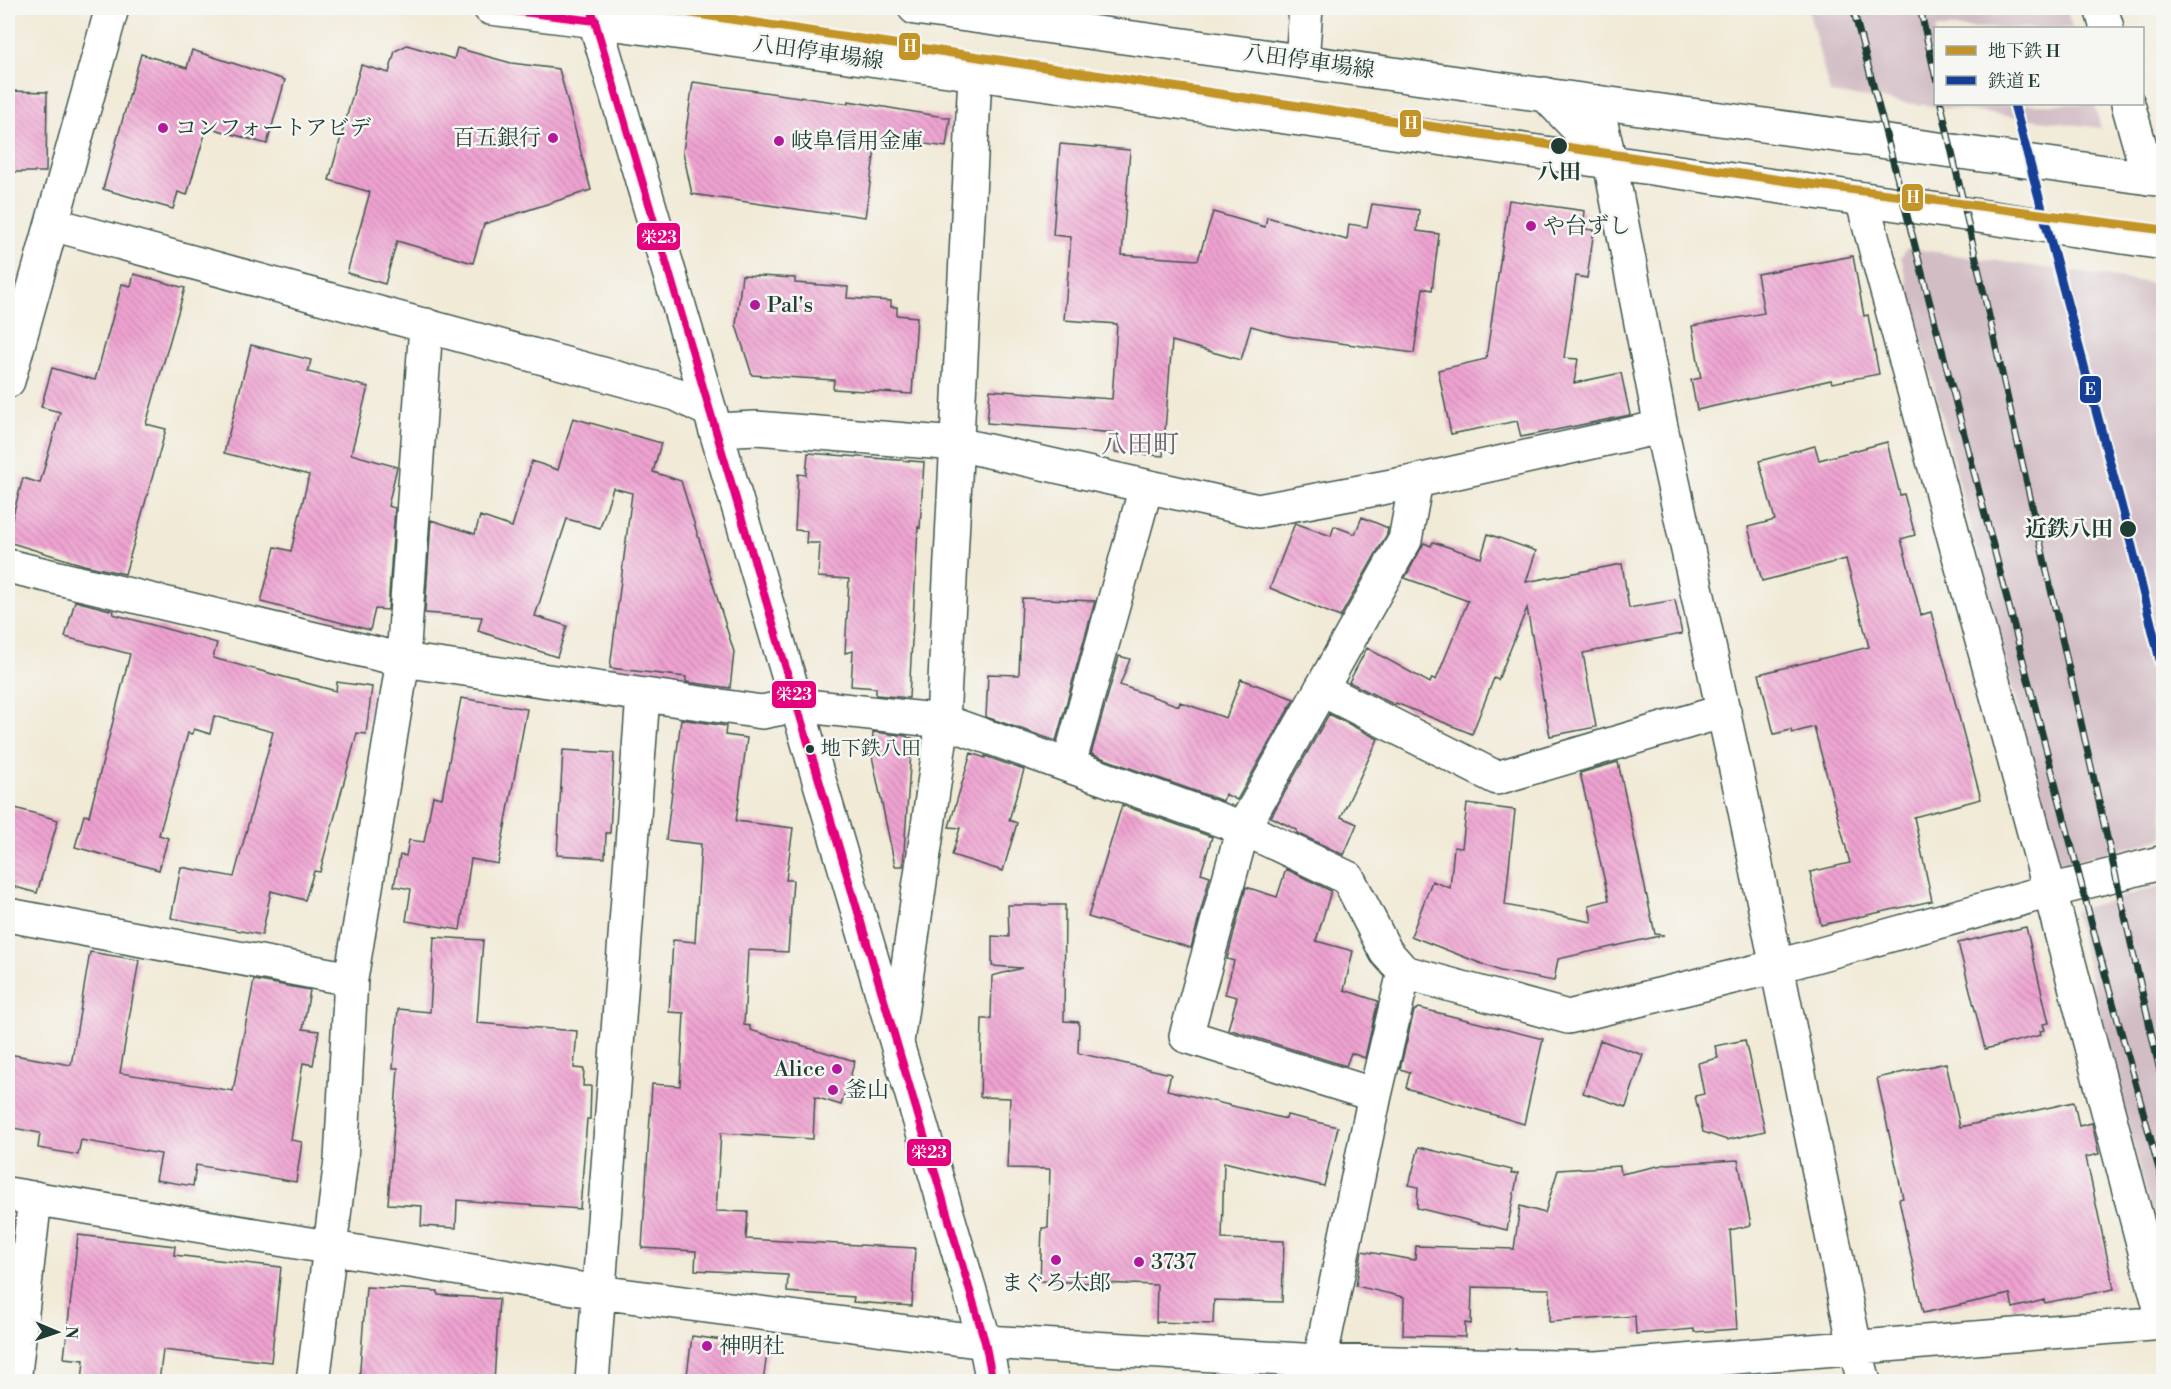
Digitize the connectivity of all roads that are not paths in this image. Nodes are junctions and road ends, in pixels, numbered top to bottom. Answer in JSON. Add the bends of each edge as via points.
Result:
{"nodes":[{"id":1,"x":112,"y":8,"type":"edge"},
{"id":2,"x":490,"y":8,"type":"edge"},
{"id":3,"x":915,"y":8,"type":"edge"},
{"id":4,"x":1306,"y":8,"type":"edge"},
{"id":5,"x":2101,"y":8,"type":"edge"},
{"id":6,"x":978,"y":12,"type":"edge"},
{"id":7,"x":593,"y":14,"type":"edge"},
{"id":8,"x":2107,"y":27,"type":"edge"},
{"id":9,"x":1302,"y":60,"type":"junction"},
{"id":10,"x":975,"y":75,"type":"junction"},
{"id":11,"x":1545,"y":94,"type":"junction"},
{"id":12,"x":1596,"y":102,"type":"junction"},
{"id":13,"x":2128,"y":105,"type":"edge"},
{"id":14,"x":1610,"y":162,"type":"junction"},
{"id":15,"x":2156,"y":179,"type":"edge"},
{"id":16,"x":1862,"y":199,"type":"junction"},
{"id":17,"x":52,"y":224,"type":"junction"},
{"id":18,"x":2163,"y":243,"type":"edge"},
{"id":19,"x":17,"y":313,"type":"edge"},
{"id":20,"x":426,"y":326,"type":"junction"},
{"id":21,"x":8,"y":381,"type":"edge"},
{"id":22,"x":713,"y":420,"type":"junction"},
{"id":23,"x":1661,"y":427,"type":"junction"},
{"id":24,"x":957,"y":444,"type":"junction"},
{"id":25,"x":1416,"y":482,"type":"junction"},
{"id":26,"x":1146,"y":487,"type":"junction"},
{"id":27,"x":8,"y":566,"type":"edge"},
{"id":28,"x":403,"y":660,"type":"junction"},
{"id":29,"x":1322,"y":689,"type":"junction"},
{"id":30,"x":643,"y":695,"type":"junction"},
{"id":31,"x":797,"y":705,"type":"junction"},
{"id":32,"x":1724,"y":711,"type":"junction"},
{"id":33,"x":943,"y":721,"type":"junction"},
{"id":34,"x":1069,"y":764,"type":"junction"},
{"id":35,"x":1243,"y":828,"type":"junction"},
{"id":36,"x":2163,"y":862,"type":"edge"},
{"id":37,"x":2050,"y":891,"type":"junction"},
{"id":38,"x":8,"y":915,"type":"edge"},
{"id":39,"x":1778,"y":966,"type":"junction"},
{"id":40,"x":1404,"y":972,"type":"junction"},
{"id":41,"x":351,"y":979,"type":"junction"},
{"id":42,"x":897,"y":1042,"type":"junction"},
{"id":43,"x":1375,"y":1095,"type":"junction"},
{"id":44,"x":21,"y":1196,"type":"edge"},
{"id":45,"x":329,"y":1247,"type":"junction"},
{"id":46,"x":598,"y":1292,"type":"junction"},
{"id":47,"x":2163,"y":1323,"type":"edge"},
{"id":48,"x":985,"y":1342,"type":"junction"},
{"id":49,"x":1855,"y":1347,"type":"junction"},
{"id":50,"x":1323,"y":1371,"type":"edge"},
{"id":51,"x":1598,"y":1375,"type":"edge"},
{"id":52,"x":14,"y":1382,"type":"edge"},
{"id":53,"x":313,"y":1382,"type":"edge"},
{"id":54,"x":592,"y":1382,"type":"edge"},
{"id":55,"x":993,"y":1382,"type":"edge"},
{"id":56,"x":1864,"y":1382,"type":"edge"}],
"edges":[{"from":1,"to":17,"type":"street"},
{"from":2,"to":7,"type":"street","name":"八田停車場線"},
{"from":3,"to":6,"type":"street","name":"八田停車場線"},
{"from":4,"to":9,"type":"street"},
{"from":5,"to":8,"type":"street"},
{"from":6,"to":9,"type":"street","name":"八田停車場線"},
{"from":7,"to":10,"type":"street","name":"八田停車場線"},
{"from":7,"to":22,"type":"street"},
{"from":9,"to":11,"type":"street","name":"八田停車場線"},
{"from":10,"to":14,"type":"street","name":"八田停車場線"},
{"from":10,"to":24,"type":"street"},
{"from":11,"to":12,"type":"street","name":"八田停車場線"},
{"from":11,"to":14,"type":"street"},
{"from":12,"to":14,"type":"street"},
{"from":12,"to":15,"type":"street","name":"八田停車場線"},
{"from":13,"to":15,"type":"street"},
{"from":14,"to":16,"type":"street","name":"八田停車場線"},
{"from":14,"to":23,"type":"street"},
{"from":16,"to":18,"type":"street","name":"八田停車場線"},
{"from":16,"to":37,"type":"street"},
{"from":17,"to":19,"type":"street"},
{"from":17,"to":20,"type":"street"},
{"from":19,"to":21,"type":"street"},
{"from":20,"to":22,"type":"street","via":[[676,394]]},
{"from":20,"to":28,"type":"street"},
{"from":22,"to":24,"type":"street","via":[[756,428]]},
{"from":22,"to":31,"type":"street"},
{"from":23,"to":25,"type":"street"},
{"from":23,"to":32,"type":"street"},
{"from":24,"to":26,"type":"street"},
{"from":24,"to":33,"type":"street"},
{"from":25,"to":26,"type":"street","via":[[1258,511]]},
{"from":25,"to":29,"type":"street","via":[[1405,540]]},
{"from":26,"to":34,"type":"street"},
{"from":27,"to":28,"type":"street"},
{"from":28,"to":30,"type":"street"},
{"from":28,"to":41,"type":"street"},
{"from":29,"to":32,"type":"street","via":[[1497,778]]},
{"from":29,"to":35,"type":"street"},
{"from":30,"to":31,"type":"street","via":[[762,712]]},
{"from":30,"to":46,"type":"street"},
{"from":31,"to":33,"type":"street"},
{"from":31,"to":42,"type":"street"},
{"from":32,"to":39,"type":"street"},
{"from":33,"to":34,"type":"street"},
{"from":33,"to":42,"type":"street"},
{"from":34,"to":35,"type":"street"},
{"from":35,"to":40,"type":"street","via":[[1348,878],[1386,952]]},
{"from":35,"to":43,"type":"street","via":[[1186,1036]]},
{"from":36,"to":37,"type":"street"},
{"from":37,"to":39,"type":"street"},
{"from":37,"to":47,"type":"street"},
{"from":38,"to":41,"type":"street"},
{"from":39,"to":40,"type":"street","via":[[1568,1017]]},
{"from":39,"to":49,"type":"street"},
{"from":40,"to":43,"type":"street"},
{"from":41,"to":45,"type":"street","via":[[341,1160]]},
{"from":42,"to":48,"type":"street"},
{"from":43,"to":50,"type":"street"},
{"from":44,"to":45,"type":"street"},
{"from":44,"to":52,"type":"street"},
{"from":45,"to":46,"type":"street"},
{"from":45,"to":53,"type":"street"},
{"from":46,"to":48,"type":"street"},
{"from":46,"to":54,"type":"street"},
{"from":47,"to":49,"type":"street"},
{"from":48,"to":50,"type":"street"},
{"from":48,"to":55,"type":"street"},
{"from":49,"to":51,"type":"street"},
{"from":49,"to":56,"type":"street"},
{"from":50,"to":51,"type":"street"}]}
